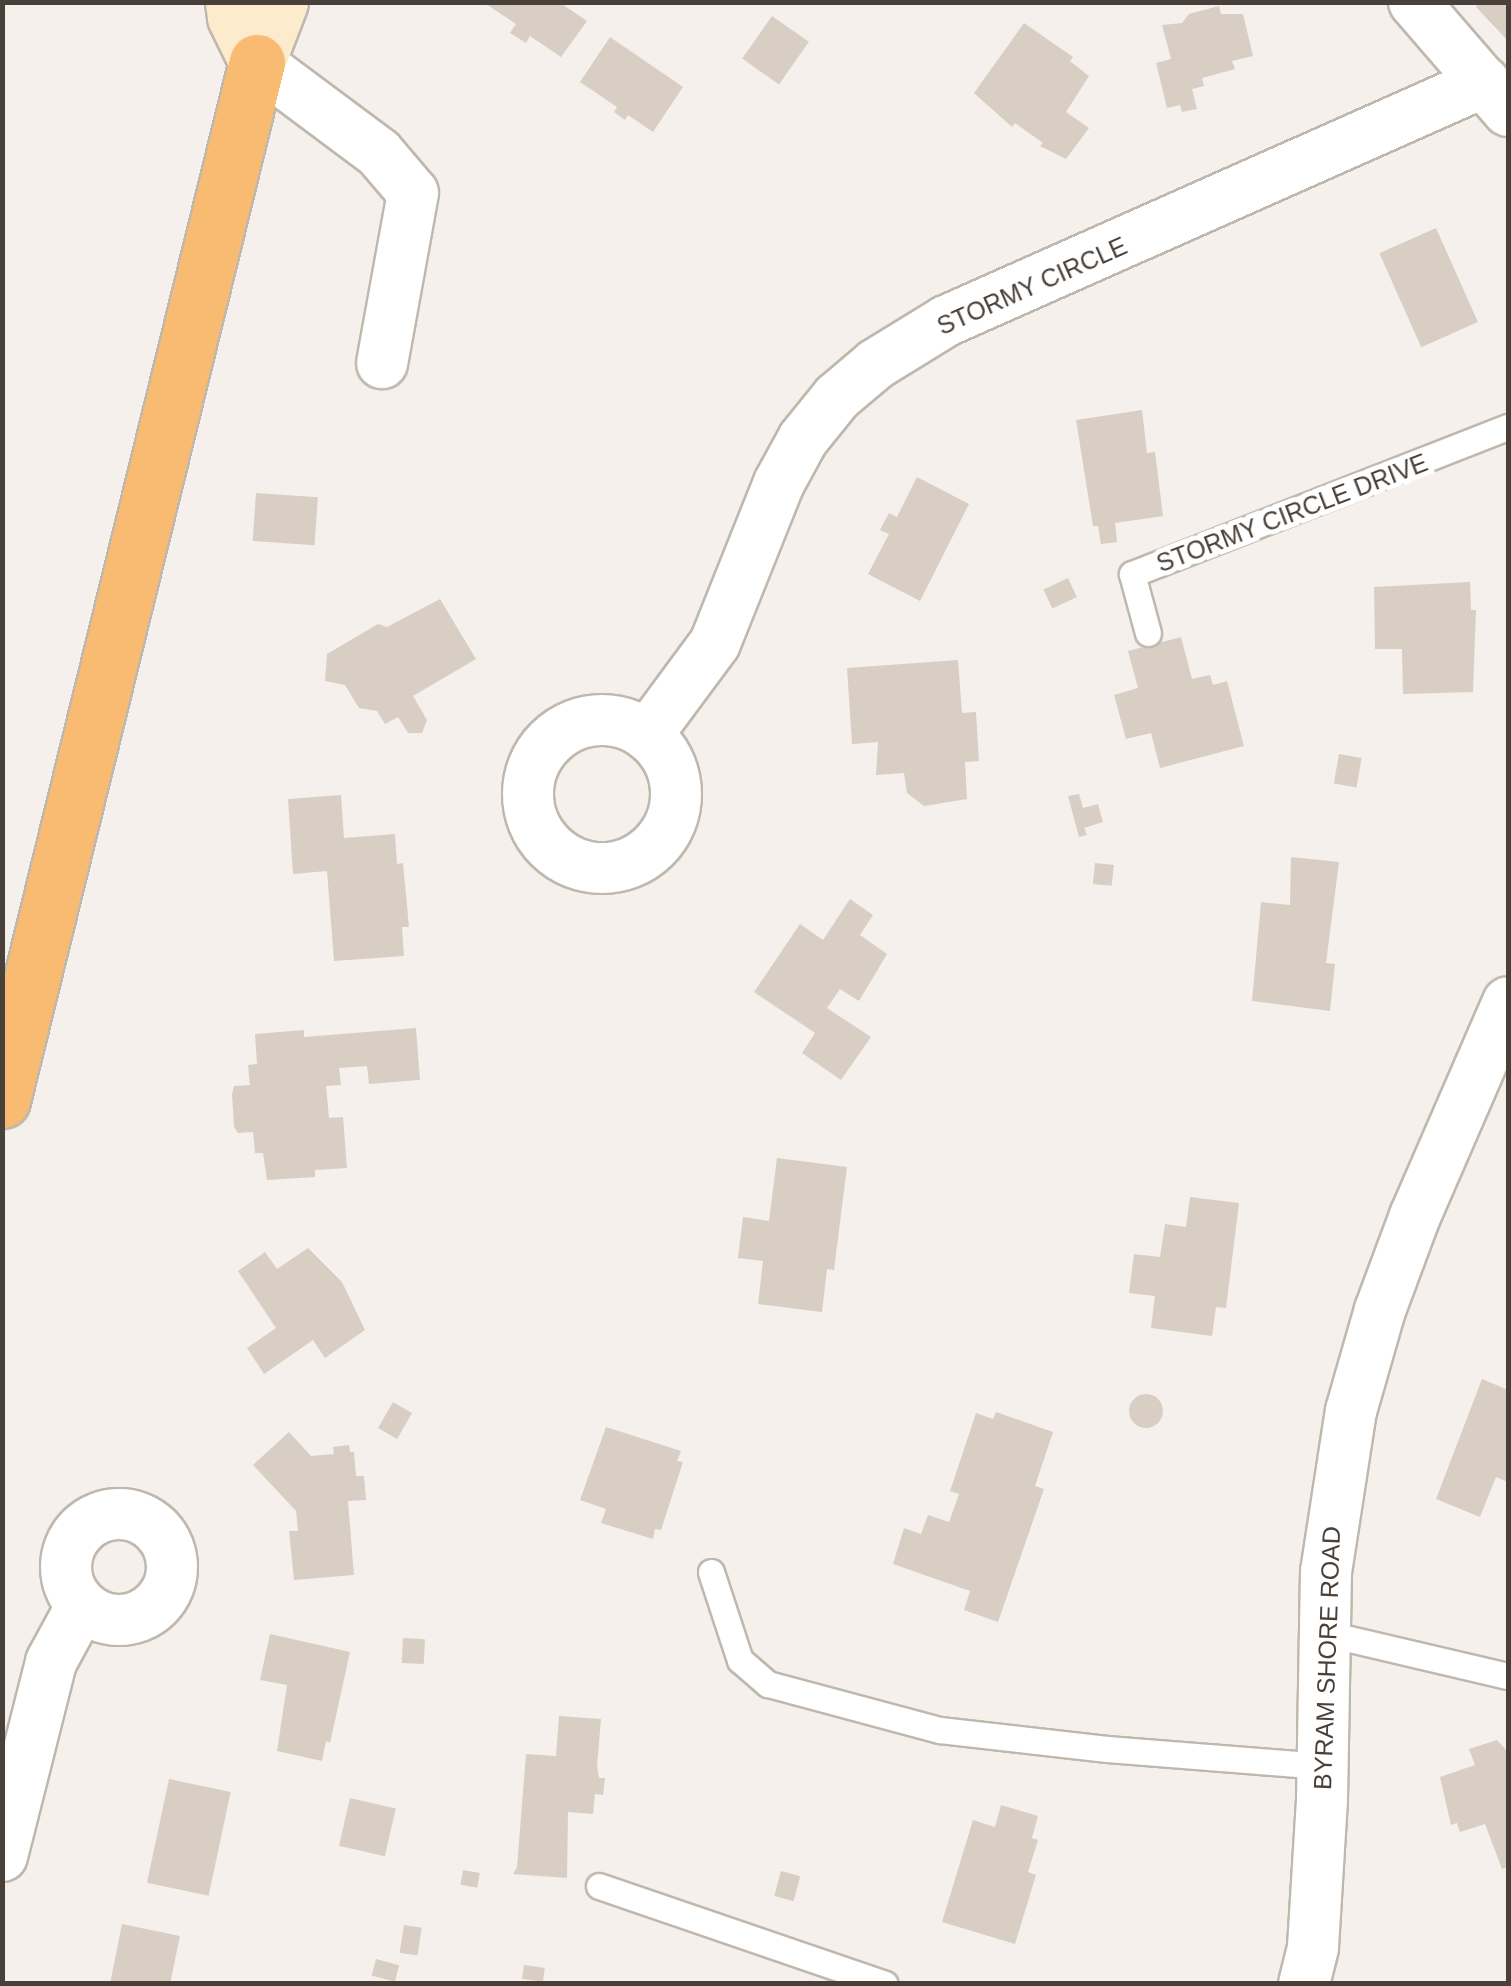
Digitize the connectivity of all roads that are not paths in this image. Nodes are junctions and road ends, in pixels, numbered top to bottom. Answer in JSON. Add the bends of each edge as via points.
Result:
{"nodes":[{"id":1,"x":233,"y":2,"type":"edge"},
{"id":2,"x":280,"y":2,"type":"edge"},
{"id":3,"x":1421,"y":4,"type":"edge"},
{"id":4,"x":257,"y":62,"type":"junction"},
{"id":5,"x":1496,"y":97,"type":"edge"},
{"id":6,"x":382,"y":362,"type":"dead end"},
{"id":7,"x":1508,"y":427,"type":"edge"},
{"id":8,"x":1148,"y":633,"type":"dead end"},
{"id":9,"x":647,"y":735,"type":"dead end"},
{"id":10,"x":1508,"y":1002,"type":"edge"},
{"id":11,"x":2,"y":1100,"type":"edge"},
{"id":12,"x":711,"y":1572,"type":"dead end"},
{"id":13,"x":82,"y":1605,"type":"dead end"},
{"id":14,"x":1324,"y":1633,"type":"junction"},
{"id":15,"x":1508,"y":1676,"type":"edge"},
{"id":16,"x":1322,"y":1766,"type":"junction"},
{"id":17,"x":2,"y":1856,"type":"edge"},
{"id":18,"x":600,"y":1886,"type":"dead end"},
{"id":19,"x":885,"y":1984,"type":"edge"},
{"id":20,"x":1304,"y":1984,"type":"edge"}],
"edges":[{"from":1,"to":4,"type":"main road"},
{"from":2,"to":4,"type":"main road"},
{"from":3,"to":5,"type":"street"},
{"from":4,"to":6,"type":"street","via":[[379,152],[413,193]]},
{"from":4,"to":11,"type":"highway"},
{"from":5,"to":9,"type":"street","name":"STORMY CIRCLE","via":[[946,321],[876,364],[803,440],[715,643]]},
{"from":7,"to":8,"type":"lane","name":"STORMY CIRCLE DRIVE","via":[[1132,574]]},
{"from":10,"to":14,"type":"street","name":"BYRAM SHORE ROAD","via":[[1416,1216],[1350,1411]]},
{"from":12,"to":16,"type":"lane","via":[[740,1660],[768,1684],[940,1730]]},
{"from":13,"to":17,"type":"street","via":[[51,1662]]},
{"from":14,"to":15,"type":"lane"},
{"from":14,"to":16,"type":"street","name":"BYRAM SHORE ROAD"},
{"from":16,"to":20,"type":"street","name":"BYRAM SHORE ROAD","via":[[1313,1947]]},
{"from":18,"to":19,"type":"lane"}]}
